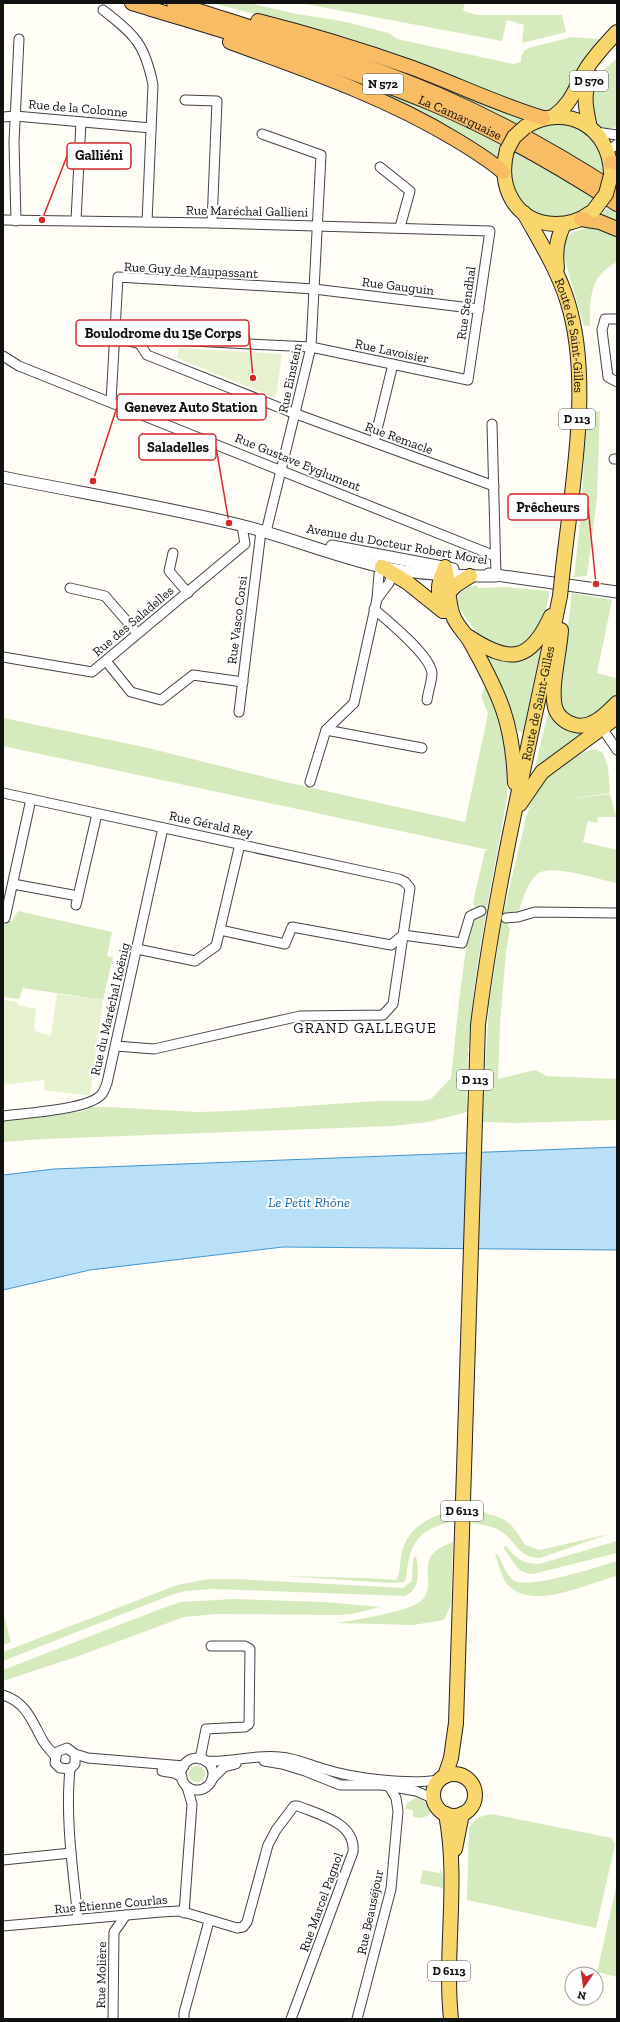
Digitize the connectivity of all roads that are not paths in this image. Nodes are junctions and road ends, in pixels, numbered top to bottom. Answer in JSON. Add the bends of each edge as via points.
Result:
{"nodes":[{"id":1,"x":132,"y":3,"type":"edge"},
{"id":2,"x":174,"y":3,"type":"edge"},
{"id":3,"x":193,"y":3,"type":"edge"},
{"id":4,"x":103,"y":10,"type":"dead end"},
{"id":5,"x":617,"y":32,"type":"edge"},
{"id":6,"x":19,"y":39,"type":"dead end"},
{"id":7,"x":617,"y":43,"type":"edge"},
{"id":8,"x":185,"y":100,"type":"dead end"},
{"id":9,"x":15,"y":116,"type":"junction"},
{"id":10,"x":3,"y":117,"type":"edge"},
{"id":11,"x":549,"y":117,"type":"junction"},
{"id":12,"x":81,"y":122,"type":"junction"},
{"id":13,"x":150,"y":128,"type":"junction"},
{"id":14,"x":593,"y":130,"type":"junction"},
{"id":15,"x":262,"y":134,"type":"dead end"},
{"id":16,"x":617,"y":134,"type":"edge"},
{"id":17,"x":613,"y":160,"type":"edge"},
{"id":18,"x":380,"y":167,"type":"dead end"},
{"id":19,"x":503,"y":172,"type":"junction"},
{"id":20,"x":617,"y":192,"type":"edge"},
{"id":21,"x":617,"y":204,"type":"edge"},
{"id":22,"x":524,"y":213,"type":"junction"},
{"id":23,"x":581,"y":219,"type":"junction"},
{"id":24,"x":3,"y":220,"type":"edge"},
{"id":25,"x":16,"y":220,"type":"junction"},
{"id":26,"x":76,"y":220,"type":"junction"},
{"id":27,"x":146,"y":222,"type":"junction"},
{"id":28,"x":212,"y":223,"type":"junction"},
{"id":29,"x":564,"y":224,"type":"junction"},
{"id":30,"x":319,"y":225,"type":"junction"},
{"id":31,"x":400,"y":227,"type":"junction"},
{"id":32,"x":617,"y":229,"type":"edge"},
{"id":33,"x":490,"y":231,"type":"joint"},
{"id":34,"x":557,"y":272,"type":"junction"},
{"id":35,"x":314,"y":289,"type":"junction"},
{"id":36,"x":478,"y":309,"type":"junction"},
{"id":37,"x":617,"y":319,"type":"edge"},
{"id":38,"x":115,"y":337,"type":"junction"},
{"id":39,"x":140,"y":344,"type":"junction"},
{"id":40,"x":311,"y":347,"type":"junction"},
{"id":41,"x":3,"y":356,"type":"edge"},
{"id":42,"x":392,"y":364,"type":"junction"},
{"id":43,"x":468,"y":380,"type":"joint"},
{"id":44,"x":617,"y":382,"type":"edge"},
{"id":45,"x":111,"y":402,"type":"junction"},
{"id":46,"x":295,"y":413,"type":"junction"},
{"id":47,"x":492,"y":424,"type":"dead end"},
{"id":48,"x":374,"y":442,"type":"junction"},
{"id":49,"x":282,"y":469,"type":"junction"},
{"id":50,"x":3,"y":477,"type":"edge"},
{"id":51,"x":494,"y":486,"type":"junction"},
{"id":52,"x":242,"y":526,"type":"junction"},
{"id":53,"x":264,"y":532,"type":"junction"},
{"id":54,"x":292,"y":539,"type":"junction"},
{"id":55,"x":245,"y":544,"type":"junction"},
{"id":56,"x":259,"y":550,"type":"junction"},
{"id":57,"x":172,"y":552,"type":"dead end"},
{"id":58,"x":495,"y":556,"type":"junction"},
{"id":59,"x":391,"y":567,"type":"junction"},
{"id":60,"x":445,"y":573,"type":"junction"},
{"id":61,"x":470,"y":576,"type":"junction"},
{"id":62,"x":496,"y":576,"type":"junction"},
{"id":63,"x":70,"y":588,"type":"dead end"},
{"id":64,"x":188,"y":592,"type":"junction"},
{"id":65,"x":449,"y":592,"type":"junction"},
{"id":66,"x":617,"y":592,"type":"edge"},
{"id":67,"x":560,"y":596,"type":"junction"},
{"id":68,"x":377,"y":599,"type":"junction"},
{"id":69,"x":374,"y":609,"type":"junction"},
{"id":70,"x":449,"y":614,"type":"junction"},
{"id":71,"x":137,"y":633,"type":"junction"},
{"id":72,"x":467,"y":636,"type":"junction"},
{"id":73,"x":3,"y":657,"type":"edge"},
{"id":74,"x":106,"y":662,"type":"junction"},
{"id":75,"x":243,"y":682,"type":"junction"},
{"id":76,"x":427,"y":700,"type":"dead end"},
{"id":77,"x":617,"y":703,"type":"edge"},
{"id":78,"x":239,"y":712,"type":"dead end"},
{"id":79,"x":610,"y":725,"type":"edge"},
{"id":80,"x":326,"y":730,"type":"junction"},
{"id":81,"x":615,"y":747,"type":"edge"},
{"id":82,"x":422,"y":748,"type":"dead end"},
{"id":83,"x":310,"y":782,"type":"dead end"},
{"id":84,"x":3,"y":793,"type":"edge"},
{"id":85,"x":31,"y":799,"type":"junction"},
{"id":86,"x":96,"y":814,"type":"junction"},
{"id":87,"x":514,"y":814,"type":"junction"},
{"id":88,"x":164,"y":828,"type":"junction"},
{"id":89,"x":240,"y":844,"type":"junction"},
{"id":90,"x":13,"y":884,"type":"junction"},
{"id":91,"x":481,"y":911,"type":"dead end"},
{"id":92,"x":617,"y":913,"type":"edge"},
{"id":93,"x":5,"y":918,"type":"dead end"},
{"id":94,"x":506,"y":918,"type":"dead end"},
{"id":95,"x":220,"y":930,"type":"junction"},
{"id":96,"x":403,"y":935,"type":"junction"},
{"id":97,"x":136,"y":949,"type":"junction"},
{"id":98,"x":116,"y":1046,"type":"junction"},
{"id":99,"x":3,"y":1116,"type":"edge"},
{"id":100,"x":473,"y":1135,"type":"joint"},
{"id":101,"x":211,"y":1646,"type":"dead end"},
{"id":102,"x":3,"y":1695,"type":"edge"},
{"id":103,"x":456,"y":1723,"type":"junction"},
{"id":104,"x":57,"y":1753,"type":"junction"},
{"id":105,"x":75,"y":1754,"type":"junction"},
{"id":106,"x":203,"y":1760,"type":"junction"},
{"id":107,"x":184,"y":1766,"type":"junction"},
{"id":108,"x":70,"y":1767,"type":"junction"},
{"id":109,"x":463,"y":1776,"type":"junction"},
{"id":110,"x":182,"y":1777,"type":"junction"},
{"id":111,"x":443,"y":1778,"type":"junction"},
{"id":112,"x":212,"y":1779,"type":"junction"},
{"id":113,"x":389,"y":1786,"type":"junction"},
{"id":114,"x":188,"y":1787,"type":"junction"},
{"id":115,"x":203,"y":1789,"type":"junction"},
{"id":116,"x":434,"y":1800,"type":"junction"},
{"id":117,"x":192,"y":1804,"type":"junction"},
{"id":118,"x":446,"y":1814,"type":"junction"},
{"id":119,"x":462,"y":1814,"type":"junction"},
{"id":120,"x":71,"y":1853,"type":"junction"},
{"id":121,"x":3,"y":1860,"type":"edge"},
{"id":122,"x":453,"y":1861,"type":"junction"},
{"id":123,"x":184,"y":1913,"type":"junction"},
{"id":124,"x":126,"y":1915,"type":"junction"},
{"id":125,"x":102,"y":1917,"type":"junction"},
{"id":126,"x":78,"y":1919,"type":"junction"},
{"id":127,"x":209,"y":1921,"type":"junction"},
{"id":128,"x":452,"y":1924,"type":"junction"},
{"id":129,"x":3,"y":1926,"type":"edge"},
{"id":130,"x":114,"y":1932,"type":"junction"},
{"id":131,"x":113,"y":2019,"type":"edge"},
{"id":132,"x":184,"y":2019,"type":"edge"},
{"id":133,"x":291,"y":2019,"type":"edge"},
{"id":134,"x":357,"y":2019,"type":"edge"},
{"id":135,"x":451,"y":2019,"type":"edge"},
{"id":136,"x":458,"y":2019,"type":"edge"}],
"edges":[{"from":1,"to":19,"type":"highway","via":[[322,76],[407,112],[472,149]]},
{"from":1,"to":21,"type":"highway","name":"La Camarguaise","number":"N 572","via":[[324,63],[434,104],[525,149]]},
{"from":2,"to":20,"type":"highway","name":"La Camarguaise","number":"N 572","via":[[325,52],[439,95],[529,140]]},
{"from":3,"to":11,"type":"highway","via":[[370,53],[521,112]]},
{"from":4,"to":13,"type":"street","via":[[133,35],[143,48],[153,85]]},
{"from":5,"to":11,"type":"main road","number":"D 570","via":[[598,52],[565,108]]},
{"from":6,"to":9,"type":"street"},
{"from":7,"to":14,"type":"main road","number":"D 570","via":[[596,67],[586,87],[585,107]]},
{"from":8,"to":28,"type":"street","via":[[218,101]]},
{"from":9,"to":10,"type":"street","name":"Rue de la Colonne"},
{"from":9,"to":12,"type":"street","name":"Rue de la Colonne"},
{"from":9,"to":25,"type":"street"},
{"from":11,"to":14,"type":"main road","via":[[573,119]]},
{"from":11,"to":19,"type":"main road","bridge":true,"via":[[525,127],[514,137],[507,150]]},
{"from":12,"to":13,"type":"street","name":"Rue de la Colonne"},
{"from":12,"to":26,"type":"street"},
{"from":13,"to":27,"type":"street"},
{"from":14,"to":16,"type":"street"},
{"from":14,"to":17,"type":"main road"},
{"from":15,"to":30,"type":"street","name":"Rue Einstein","via":[[321,155]]},
{"from":17,"to":23,"type":"main road","bridge":true,"via":[[606,194],[594,210]]},
{"from":18,"to":31,"type":"street","via":[[410,191]]},
{"from":19,"to":22,"type":"main road","via":[[509,195]]},
{"from":22,"to":29,"type":"main road","via":[[548,224]]},
{"from":22,"to":34,"type":"main road","name":"Route de Saint-Gilles","number":"D 113"},
{"from":23,"to":29,"type":"main road"},
{"from":23,"to":32,"type":"highway","via":[[600,222]]},
{"from":24,"to":25,"type":"street","name":"Rue Maréchal Gallieni"},
{"from":25,"to":26,"type":"street","name":"Rue Maréchal Gallieni"},
{"from":26,"to":27,"type":"street","name":"Rue Maréchal Gallieni"},
{"from":27,"to":28,"type":"street","name":"Rue Maréchal Gallieni"},
{"from":28,"to":30,"type":"street","name":"Rue Maréchal Gallieni"},
{"from":29,"to":34,"type":"main road","name":"Route de Saint-Gilles","number":"D 113","via":[[555,252]]},
{"from":30,"to":31,"type":"street","name":"Rue Maréchal Gallieni"},
{"from":30,"to":35,"type":"street","name":"Rue Einstein"},
{"from":31,"to":33,"type":"street","name":"Rue Maréchal Gallieni"},
{"from":33,"to":36,"type":"street","name":"Rue Stendhal"},
{"from":34,"to":67,"type":"main road","name":"Route de Saint-Gilles","number":"D 113","bridge":true,"via":[[576,338],[579,373],[577,436]]},
{"from":35,"to":36,"type":"street","name":"Rue Gauguin"},
{"from":35,"to":38,"type":"street","name":"Rue Guy de Maupassant","via":[[118,277]]},
{"from":35,"to":40,"type":"street","name":"Rue Einstein"},
{"from":36,"to":43,"type":"street","name":"Rue Stendhal"},
{"from":37,"to":44,"type":"street","via":[[605,319],[602,330],[608,377]]},
{"from":38,"to":39,"type":"street"},
{"from":38,"to":45,"type":"street","name":"Rue Guy de Maupassant"},
{"from":39,"to":40,"type":"street","name":"Rue Lavoisier","via":[[151,339]]},
{"from":39,"to":46,"type":"street","name":"Rue Remacle","via":[[147,355]]},
{"from":40,"to":42,"type":"street","name":"Rue Lavoisier"},
{"from":40,"to":46,"type":"street","name":"Rue Einstein"},
{"from":41,"to":45,"type":"street","name":"Rue Gustave Eyglument","via":[[19,366]]},
{"from":42,"to":43,"type":"street","name":"Rue Lavoisier"},
{"from":42,"to":48,"type":"street"},
{"from":45,"to":49,"type":"street","name":"Rue Gustave Eyglument"},
{"from":46,"to":48,"type":"street","name":"Rue Remacle"},
{"from":46,"to":49,"type":"street","name":"Rue Einstein"},
{"from":47,"to":51,"type":"street"},
{"from":48,"to":51,"type":"street","name":"Rue Remacle"},
{"from":49,"to":53,"type":"street","name":"Rue Einstein"},
{"from":49,"to":58,"type":"street","name":"Rue Gustave Eyglument"},
{"from":50,"to":52,"type":"street","name":"Avenue du Docteur Robert Morel","via":[[190,513]]},
{"from":51,"to":58,"type":"street"},
{"from":52,"to":53,"type":"street","name":"Avenue du Docteur Robert Morel"},
{"from":52,"to":55,"type":"street"},
{"from":53,"to":54,"type":"street","name":"Avenue du Docteur Robert Morel"},
{"from":53,"to":56,"type":"street","name":"Rue Vasco Corsi"},
{"from":54,"to":59,"type":"street","name":"Avenue du Docteur Robert Morel"},
{"from":54,"to":59,"type":"street","name":"Avenue du Docteur Robert Morel","via":[[318,549]]},
{"from":55,"to":56,"type":"street"},
{"from":55,"to":64,"type":"street","name":"Rue des Saladelles"},
{"from":56,"to":75,"type":"street","name":"Rue Vasco Corsi"},
{"from":57,"to":64,"type":"street","via":[[169,571]]},
{"from":58,"to":62,"type":"street"},
{"from":59,"to":60,"type":"street","name":"Avenue du Docteur Robert Morel"},
{"from":59,"to":68,"type":"street","via":[[389,583]]},
{"from":59,"to":68,"type":"street","via":[[377,587]]},
{"from":59,"to":70,"type":"main road"},
{"from":60,"to":61,"type":"street","name":"Avenue du Docteur Robert Morel"},
{"from":60,"to":62,"type":"street","name":"Avenue du Docteur Robert Morel"},
{"from":60,"to":65,"type":"main road"},
{"from":60,"to":70,"type":"main road","via":[[438,587],[438,596]]},
{"from":61,"to":62,"type":"street","name":"Avenue du Docteur Robert Morel"},
{"from":61,"to":65,"type":"main road","via":[[456,584]]},
{"from":62,"to":66,"type":"street","name":"Avenue du Docteur Robert Morel"},
{"from":63,"to":71,"type":"street","via":[[105,596]]},
{"from":64,"to":71,"type":"street","name":"Rue des Saladelles"},
{"from":65,"to":70,"type":"main road"},
{"from":67,"to":72,"type":"main road","via":[[546,627],[536,643],[526,651],[496,653]]},
{"from":67,"to":79,"type":"main road","via":[[562,612],[554,692],[555,708],[562,719],[573,725]]},
{"from":67,"to":87,"type":"main road","name":"Route de Saint-Gilles","number":"D 113"},
{"from":68,"to":69,"type":"street"},
{"from":69,"to":76,"type":"street","via":[[408,639],[428,662],[432,672]]},
{"from":69,"to":80,"type":"street","via":[[354,703]]},
{"from":70,"to":72,"type":"main road"},
{"from":71,"to":74,"type":"street","name":"Rue des Saladelles"},
{"from":72,"to":87,"type":"main road","via":[[495,685],[510,729],[514,753]]},
{"from":73,"to":74,"type":"street","name":"Rue des Saladelles","via":[[92,672]]},
{"from":74,"to":75,"type":"street","via":[[131,692],[161,700],[193,675]]},
{"from":75,"to":78,"type":"street","name":"Rue Vasco Corsi"},
{"from":77,"to":79,"type":"main road"},
{"from":79,"to":81,"type":"street"},
{"from":79,"to":81,"type":"street"},
{"from":79,"to":87,"type":"main road","via":[[542,772]]},
{"from":80,"to":82,"type":"street"},
{"from":80,"to":83,"type":"street"},
{"from":84,"to":85,"type":"street","name":"Rue Gérald Rey"},
{"from":85,"to":86,"type":"street","name":"Rue Gérald Rey"},
{"from":85,"to":90,"type":"street"},
{"from":86,"to":88,"type":"street","name":"Rue Gérald Rey"},
{"from":86,"to":90,"type":"street","via":[[77,901]]},
{"from":87,"to":100,"type":"main road","name":"Route de Saint-Gilles","number":"D 113","via":[[485,970],[478,1025]]},
{"from":88,"to":89,"type":"street","name":"Rue Gérald Rey"},
{"from":88,"to":97,"type":"street","name":"Rue du Maréchal Koënig"},
{"from":89,"to":95,"type":"street"},
{"from":89,"to":96,"type":"street","name":"Rue Gérald Rey","via":[[405,882],[410,888]]},
{"from":90,"to":93,"type":"street"},
{"from":91,"to":96,"type":"street","via":[[470,916],[462,943]]},
{"from":92,"to":94,"type":"street","via":[[536,912]]},
{"from":95,"to":96,"type":"street","via":[[285,944],[292,927],[391,945]]},
{"from":95,"to":97,"type":"street","via":[[216,946],[195,961]]},
{"from":96,"to":98,"type":"street","via":[[393,1004],[383,1015],[300,1016],[154,1048]]},
{"from":97,"to":98,"type":"street","name":"Rue du Maréchal Koënig"},
{"from":98,"to":99,"type":"street","name":"Rue du Maréchal Koënig","via":[[102,1094],[90,1102]]},
{"from":100,"to":103,"type":"main road","number":"D 6113"},
{"from":101,"to":106,"type":"street","via":[[246,1646],[250,1649],[249,1724],[245,1727],[206,1729]]},
{"from":102,"to":104,"type":"street","via":[[13,1698],[27,1710],[44,1743]]},
{"from":103,"to":109,"type":"main road","number":"D 6113"},
{"from":103,"to":111,"type":"main road","number":"D 6113","via":[[452,1758]]},
{"from":104,"to":105,"type":"street","via":[[67,1748]]},
{"from":104,"to":108,"type":"street","via":[[57,1766]]},
{"from":105,"to":107,"type":"street","via":[[88,1758]]},
{"from":105,"to":108,"type":"street"},
{"from":106,"to":107,"type":"street","via":[[193,1759]]},
{"from":106,"to":111,"type":"street","via":[[216,1762],[261,1756],[282,1757],[350,1776],[416,1782]]},
{"from":106,"to":112,"type":"street","via":[[212,1769]]},
{"from":107,"to":110,"type":"street"},
{"from":108,"to":110,"type":"street","via":[[88,1763],[164,1771]]},
{"from":108,"to":120,"type":"street","via":[[68,1786]]},
{"from":109,"to":111,"type":"main road","via":[[451,1774]]},
{"from":109,"to":119,"type":"main road","via":[[471,1782],[475,1796],[470,1808]]},
{"from":110,"to":114,"type":"street"},
{"from":111,"to":116,"type":"main road","via":[[435,1788]]},
{"from":112,"to":113,"type":"street","via":[[224,1767],[262,1761],[305,1771],[340,1785]]},
{"from":112,"to":115,"type":"street"},
{"from":113,"to":116,"type":"street","via":[[416,1791]]},
{"from":113,"to":134,"type":"street","name":"Rue Beauséjour","via":[[396,1798],[398,1811],[391,1889]]},
{"from":114,"to":115,"type":"street"},
{"from":114,"to":117,"type":"street","name":"Rue Étienne Courlas"},
{"from":115,"to":117,"type":"street"},
{"from":116,"to":118,"type":"main road"},
{"from":117,"to":123,"type":"street","name":"Rue Étienne Courlas"},
{"from":118,"to":119,"type":"main road"},
{"from":118,"to":122,"type":"main road","number":"D 6113"},
{"from":119,"to":122,"type":"main road","number":"D 6113"},
{"from":120,"to":121,"type":"street"},
{"from":120,"to":126,"type":"street"},
{"from":122,"to":128,"type":"main road","number":"D 6113"},
{"from":123,"to":124,"type":"street","name":"Rue Étienne Courlas"},
{"from":123,"to":127,"type":"street","name":"Rue Marcel Pagnol"},
{"from":124,"to":125,"type":"street","name":"Rue Étienne Courlas"},
{"from":124,"to":130,"type":"street","name":"Rue Molière"},
{"from":125,"to":126,"type":"street","name":"Rue Étienne Courlas"},
{"from":125,"to":130,"type":"street","name":"Rue Molière"},
{"from":126,"to":129,"type":"street","name":"Rue Étienne Courlas"},
{"from":127,"to":132,"type":"street"},
{"from":127,"to":133,"type":"street","name":"Rue Marcel Pagnol","via":[[237,1928],[247,1922],[268,1845],[294,1806],[338,1823],[347,1830],[354,1845],[353,1852]]},
{"from":128,"to":135,"type":"main road","number":"D 6113","via":[[448,1972]]},
{"from":128,"to":136,"type":"main road","number":"D 6113"},
{"from":130,"to":131,"type":"street","name":"Rue Molière"}]}
